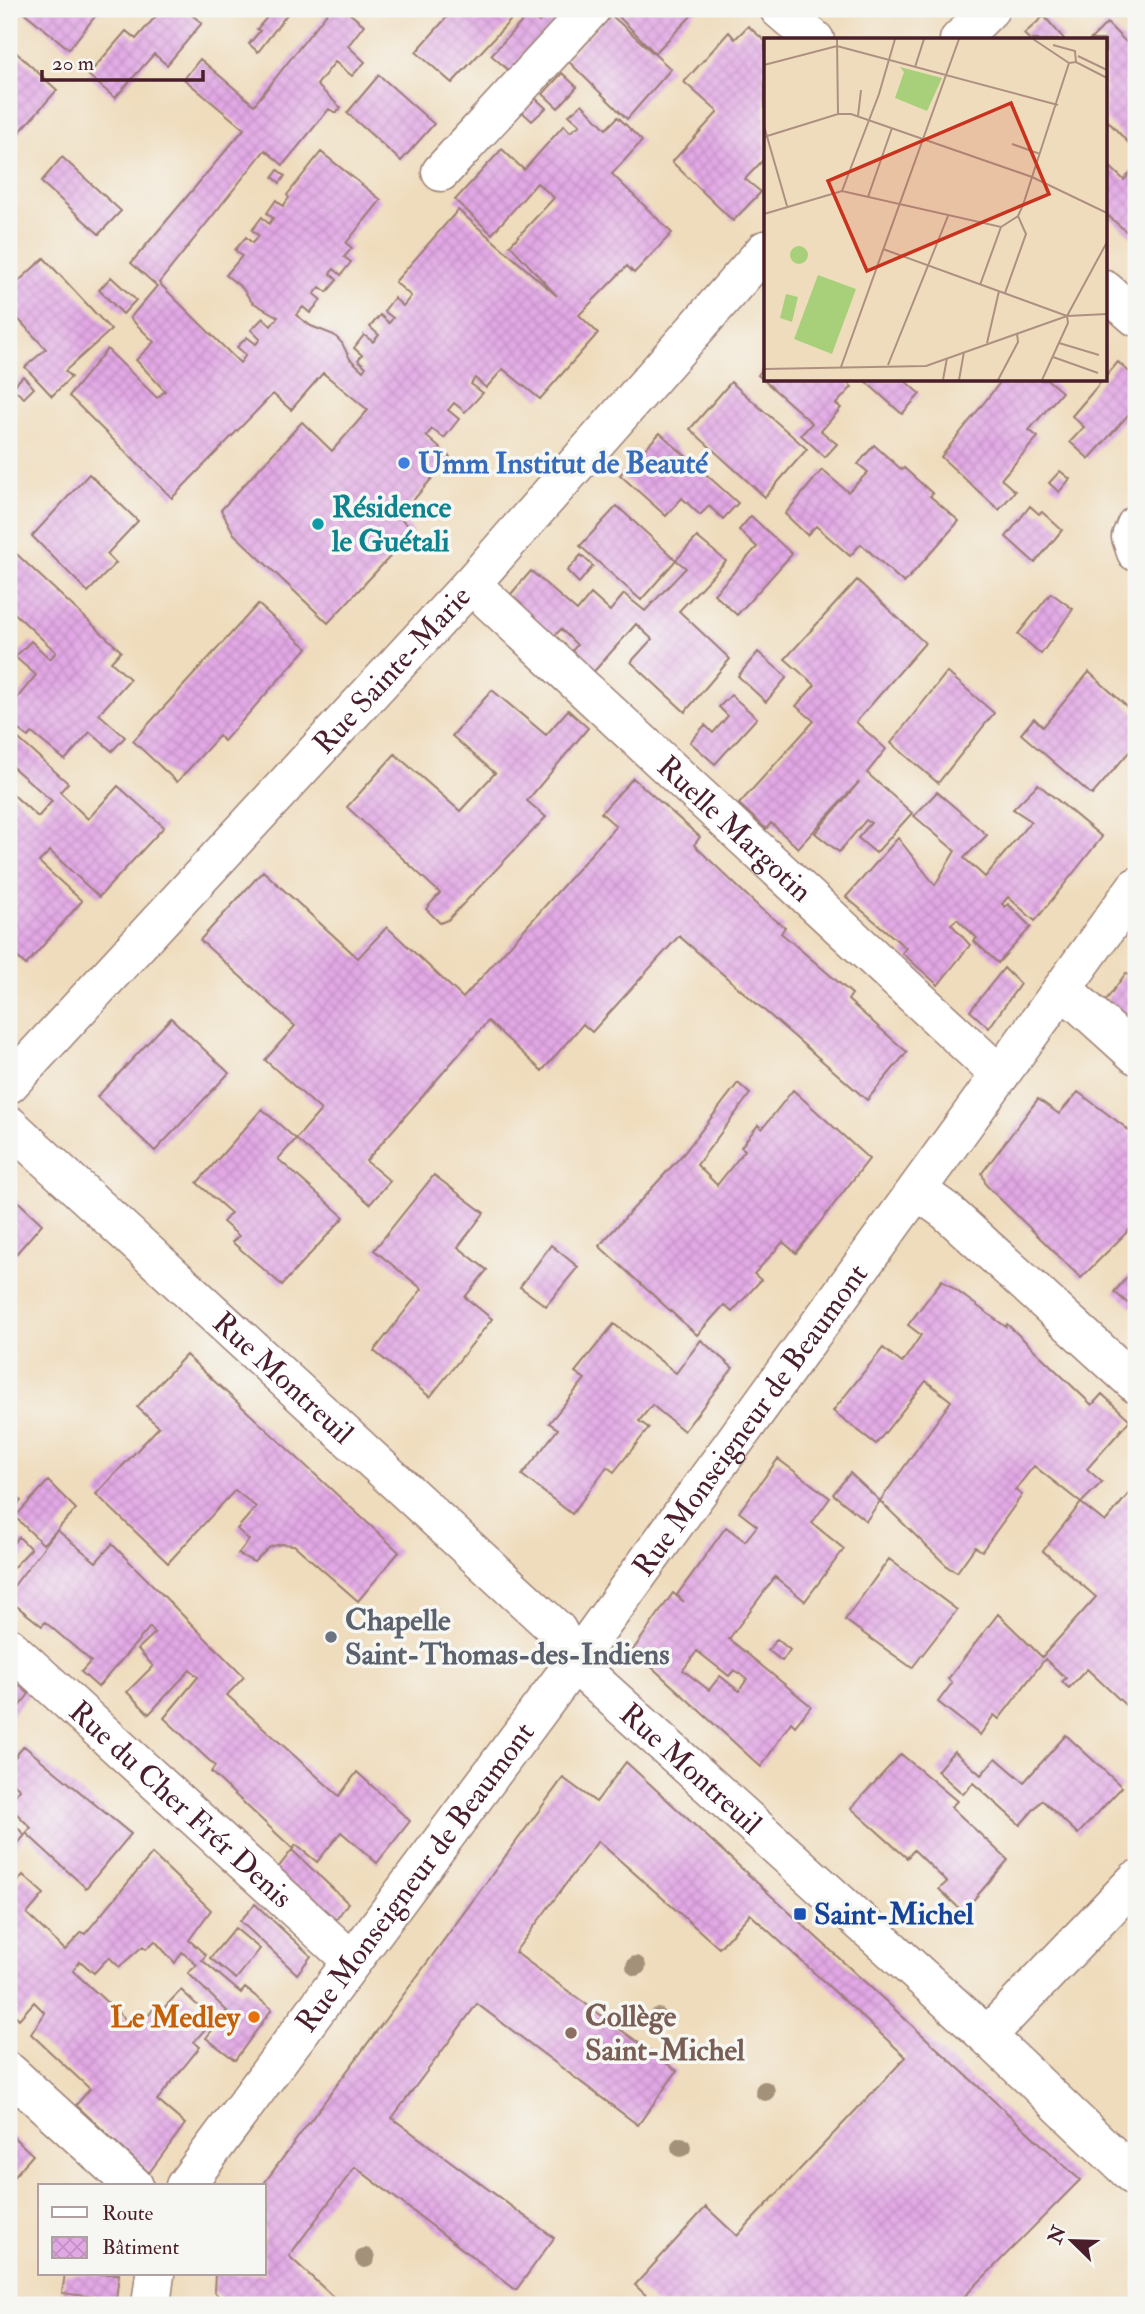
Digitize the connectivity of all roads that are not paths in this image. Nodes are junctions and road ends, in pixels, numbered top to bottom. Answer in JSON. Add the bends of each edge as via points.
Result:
{"nodes":[{"id":1,"x":592,"y":9,"type":"edge"},
{"id":2,"x":779,"y":9,"type":"edge"},
{"id":3,"x":990,"y":9,"type":"edge"},
{"id":4,"x":813,"y":38,"type":"edge"},
{"id":5,"x":961,"y":38,"type":"edge"},
{"id":6,"x":441,"y":172,"type":"dead end"},
{"id":7,"x":764,"y":251,"type":"edge"},
{"id":8,"x":1106,"y":291,"type":"edge"},
{"id":9,"x":1136,"y":317,"type":"edge"},
{"id":10,"x":1136,"y":525,"type":"edge"},
{"id":11,"x":1136,"y":552,"type":"edge"},
{"id":12,"x":471,"y":584,"type":"junction"},
{"id":13,"x":1136,"y":887,"type":"edge"},
{"id":14,"x":1063,"y":989,"type":"junction"},
{"id":15,"x":1136,"y":1055,"type":"edge"},
{"id":16,"x":1000,"y":1075,"type":"junction"},
{"id":17,"x":9,"y":1084,"type":"edge"},
{"id":18,"x":9,"y":1125,"type":"edge"},
{"id":19,"x":918,"y":1191,"type":"junction"},
{"id":20,"x":1136,"y":1384,"type":"edge"},
{"id":21,"x":9,"y":1647,"type":"edge"},
{"id":22,"x":574,"y":1663,"type":"junction"},
{"id":23,"x":1136,"y":1880,"type":"edge"},
{"id":24,"x":351,"y":1960,"type":"junction"},
{"id":25,"x":987,"y":2036,"type":"junction"},
{"id":26,"x":9,"y":2072,"type":"edge"},
{"id":27,"x":1136,"y":2178,"type":"edge"},
{"id":28,"x":132,"y":2184,"type":"edge"},
{"id":29,"x":186,"y":2184,"type":"edge"},
{"id":30,"x":155,"y":2276,"type":"edge"},
{"id":31,"x":151,"y":2305,"type":"edge"}],
"edges":[{"from":1,"to":6,"type":"street"},
{"from":2,"to":4,"type":"street"},
{"from":3,"to":5,"type":"street"},
{"from":7,"to":12,"type":"street","name":"Rue Sainte-Marie"},
{"from":8,"to":9,"type":"street"},
{"from":10,"to":11,"type":"street","via":[[1131,537]]},
{"from":12,"to":16,"type":"street","name":"Ruelle Margotin"},
{"from":12,"to":17,"type":"street","name":"Rue Sainte-Marie"},
{"from":13,"to":14,"type":"street","name":"Rue Monseigneur de Beaumont"},
{"from":14,"to":15,"type":"street"},
{"from":14,"to":16,"type":"street","name":"Rue Monseigneur de Beaumont"},
{"from":16,"to":19,"type":"street","name":"Rue Monseigneur de Beaumont"},
{"from":18,"to":22,"type":"street","name":"Rue Montreuil","via":[[557,1630]]},
{"from":19,"to":20,"type":"street","via":[[946,1211]]},
{"from":19,"to":22,"type":"street","name":"Rue Monseigneur de Beaumont"},
{"from":21,"to":24,"type":"street","name":"Rue du Cher Frér Denis"},
{"from":22,"to":24,"type":"street","name":"Rue Monseigneur de Beaumont"},
{"from":22,"to":25,"type":"street","name":"Rue Montreuil"},
{"from":23,"to":25,"type":"street"},
{"from":24,"to":29,"type":"street","name":"Rue Monseigneur de Beaumont"},
{"from":25,"to":27,"type":"street","name":"Rue Montreuil"},
{"from":26,"to":28,"type":"street"},
{"from":30,"to":31,"type":"street"}]}
